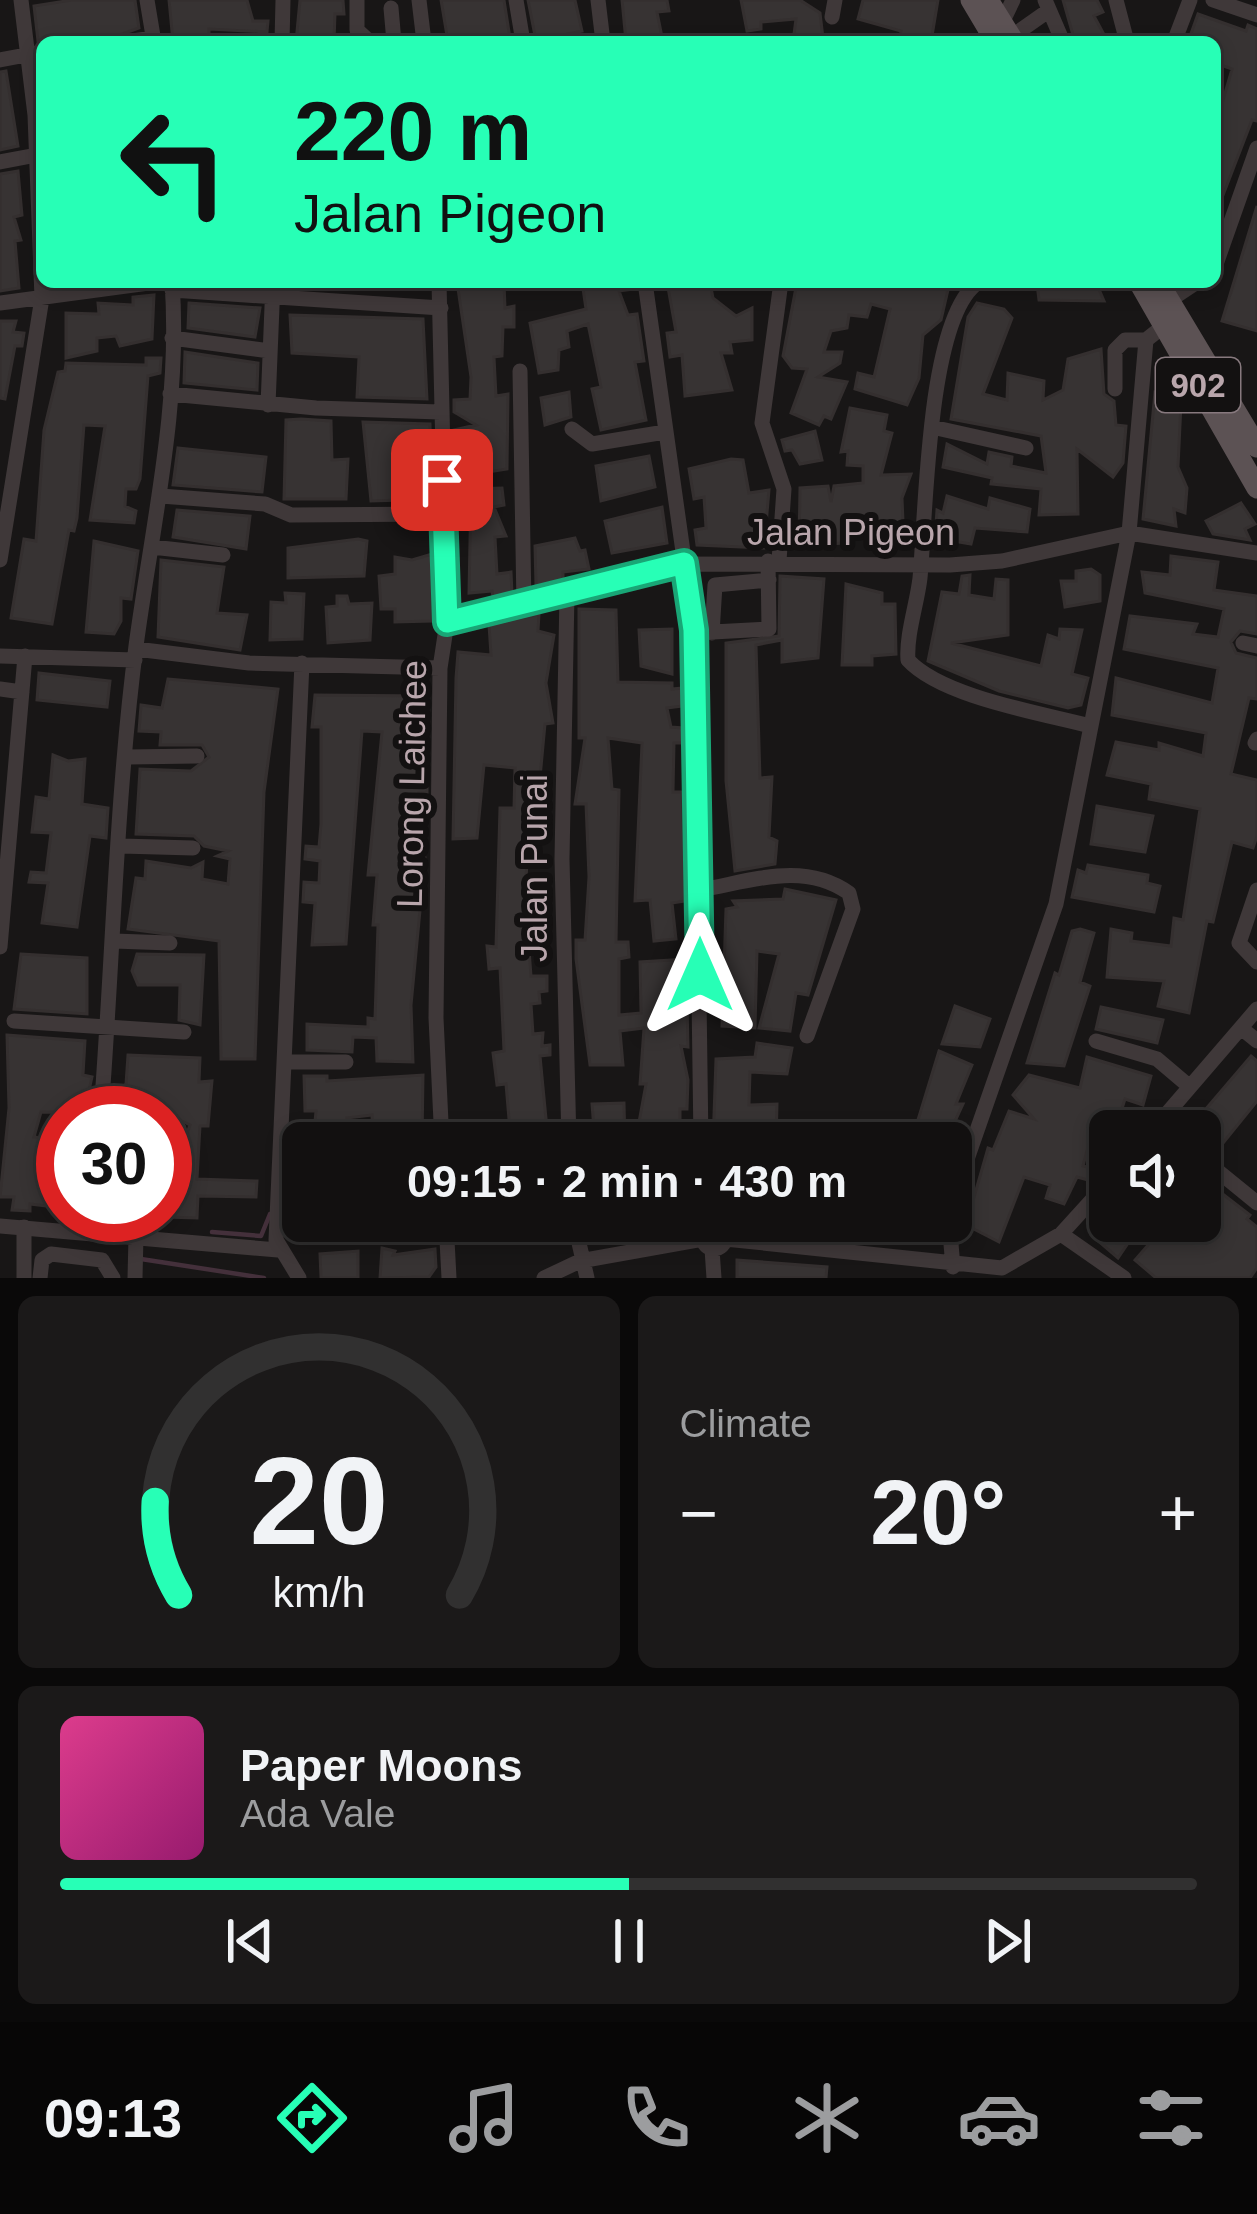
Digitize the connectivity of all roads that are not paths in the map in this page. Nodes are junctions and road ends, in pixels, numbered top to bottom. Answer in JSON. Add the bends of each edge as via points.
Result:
{"nodes":[{"id":1,"x":21,"y":0,"type":"edge"},
{"id":2,"x":147,"y":0,"type":"edge"},
{"id":3,"x":283,"y":0,"type":"edge"},
{"id":4,"x":357,"y":0,"type":"edge"},
{"id":5,"x":419,"y":0,"type":"edge"},
{"id":6,"x":516,"y":0,"type":"edge"},
{"id":7,"x":598,"y":0,"type":"edge"},
{"id":8,"x":971,"y":0,"type":"edge"},
{"id":9,"x":988,"y":0,"type":"edge"},
{"id":10,"x":1013,"y":0,"type":"edge"},
{"id":11,"x":1116,"y":0,"type":"edge"},
{"id":12,"x":1190,"y":0,"type":"edge"},
{"id":13,"x":1213,"y":0,"type":"edge"},
{"id":14,"x":1047,"y":5,"type":"edge"},
{"id":15,"x":391,"y":8,"type":"dead end"},
{"id":16,"x":1257,"y":15,"type":"edge"},
{"id":17,"x":153,"y":36,"type":"edge"},
{"id":18,"x":282,"y":36,"type":"edge"},
{"id":19,"x":364,"y":36,"type":"edge"},
{"id":20,"x":393,"y":36,"type":"edge"},
{"id":21,"x":423,"y":36,"type":"edge"},
{"id":22,"x":522,"y":36,"type":"edge"},
{"id":23,"x":602,"y":36,"type":"edge"},
{"id":24,"x":998,"y":36,"type":"edge"},
{"id":25,"x":999,"y":36,"type":"edge"},
{"id":26,"x":999,"y":36,"type":"edge"},
{"id":27,"x":1000,"y":36,"type":"edge"},
{"id":28,"x":1060,"y":36,"type":"edge"},
{"id":29,"x":1125,"y":36,"type":"edge"},
{"id":30,"x":1176,"y":36,"type":"edge"},
{"id":31,"x":35,"y":53,"type":"edge"},
{"id":32,"x":0,"y":60,"type":"edge"},
{"id":33,"x":1257,"y":148,"type":"edge"},
{"id":34,"x":36,"y":156,"type":"edge"},
{"id":35,"x":0,"y":162,"type":"edge"},
{"id":36,"x":1221,"y":250,"type":"edge"},
{"id":37,"x":42,"y":288,"type":"edge"},
{"id":38,"x":113,"y":288,"type":"edge"},
{"id":39,"x":172,"y":288,"type":"edge"},
{"id":40,"x":185,"y":288,"type":"edge"},
{"id":41,"x":273,"y":288,"type":"edge"},
{"id":42,"x":439,"y":288,"type":"edge"},
{"id":43,"x":646,"y":288,"type":"edge"},
{"id":44,"x":780,"y":288,"type":"edge"},
{"id":45,"x":966,"y":288,"type":"edge"},
{"id":46,"x":1143,"y":288,"type":"edge"},
{"id":47,"x":1164,"y":291,"type":"edge"},
{"id":48,"x":42,"y":298,"type":"junction"},
{"id":49,"x":272,"y":301,"type":"junction"},
{"id":50,"x":0,"y":303,"type":"edge"},
{"id":51,"x":440,"y":308,"type":"junction"},
{"id":52,"x":1165,"y":326,"type":"junction"},
{"id":53,"x":172,"y":338,"type":"junction"},
{"id":54,"x":1146,"y":340,"type":"junction"},
{"id":55,"x":270,"y":351,"type":"junction"},
{"id":56,"x":520,"y":371,"type":"dead end"},
{"id":57,"x":1115,"y":389,"type":"dead end"},
{"id":58,"x":170,"y":394,"type":"junction"},
{"id":59,"x":268,"y":405,"type":"junction"},
{"id":60,"x":440,"y":412,"type":"junction"},
{"id":61,"x":932,"y":428,"type":"junction"},
{"id":62,"x":572,"y":429,"type":"dead end"},
{"id":63,"x":665,"y":432,"type":"junction"},
{"id":64,"x":1257,"y":447,"type":"edge"},
{"id":65,"x":1026,"y":448,"type":"dead end"},
{"id":66,"x":1257,"y":488,"type":"edge"},
{"id":67,"x":160,"y":496,"type":"junction"},
{"id":68,"x":443,"y":514,"type":"junction"},
{"id":69,"x":1129,"y":533,"type":"junction"},
{"id":70,"x":152,"y":548,"type":"junction"},
{"id":71,"x":1257,"y":553,"type":"edge"},
{"id":72,"x":223,"y":555,"type":"dead end"},
{"id":73,"x":0,"y":560,"type":"edge"},
{"id":74,"x":773,"y":561,"type":"junction"},
{"id":75,"x":684,"y":563,"type":"junction"},
{"id":76,"x":921,"y":566,"type":"junction"},
{"id":77,"x":769,"y":580,"type":"junction"},
{"id":78,"x":568,"y":593,"type":"junction"},
{"id":79,"x":524,"y":606,"type":"junction"},
{"id":80,"x":447,"y":622,"type":"junction"},
{"id":81,"x":712,"y":632,"type":"junction"},
{"id":82,"x":694,"y":633,"type":"junction"},
{"id":83,"x":135,"y":655,"type":"junction"},
{"id":84,"x":0,"y":656,"type":"edge"},
{"id":85,"x":26,"y":656,"type":"junction"},
{"id":86,"x":302,"y":663,"type":"junction"},
{"id":87,"x":440,"y":668,"type":"junction"},
{"id":88,"x":0,"y":689,"type":"edge"},
{"id":89,"x":22,"y":692,"type":"junction"},
{"id":90,"x":1090,"y":726,"type":"junction"},
{"id":91,"x":8,"y":754,"type":"edge"},
{"id":92,"x":197,"y":756,"type":"dead end"},
{"id":93,"x":128,"y":757,"type":"junction"},
{"id":94,"x":121,"y":846,"type":"junction"},
{"id":95,"x":193,"y":848,"type":"dead end"},
{"id":96,"x":4,"y":866,"type":"edge"},
{"id":97,"x":700,"y":890,"type":"junction"},
{"id":98,"x":1257,"y":890,"type":"edge"},
{"id":99,"x":114,"y":941,"type":"junction"},
{"id":100,"x":170,"y":943,"type":"dead end"},
{"id":101,"x":0,"y":946,"type":"edge"},
{"id":102,"x":1257,"y":962,"type":"edge"},
{"id":103,"x":1257,"y":1009,"type":"edge"},
{"id":104,"x":14,"y":1021,"type":"dead end"},
{"id":105,"x":108,"y":1027,"type":"junction"},
{"id":106,"x":1241,"y":1028,"type":"junction"},
{"id":107,"x":184,"y":1032,"type":"dead end"},
{"id":108,"x":807,"y":1036,"type":"dead end"},
{"id":109,"x":1096,"y":1041,"type":"dead end"},
{"id":110,"x":1257,"y":1041,"type":"edge"},
{"id":111,"x":286,"y":1062,"type":"junction"},
{"id":112,"x":346,"y":1062,"type":"dead end"},
{"id":113,"x":103,"y":1086,"type":"edge"},
{"id":114,"x":1190,"y":1087,"type":"junction"},
{"id":115,"x":1170,"y":1110,"type":"edge"},
{"id":116,"x":441,"y":1122,"type":"edge"},
{"id":117,"x":568,"y":1122,"type":"edge"},
{"id":118,"x":700,"y":1122,"type":"edge"},
{"id":119,"x":972,"y":1145,"type":"edge"},
{"id":120,"x":1221,"y":1174,"type":"edge"},
{"id":121,"x":1089,"y":1203,"type":"edge"},
{"id":122,"x":1257,"y":1203,"type":"edge"},
{"id":123,"x":0,"y":1226,"type":"edge"},
{"id":124,"x":36,"y":1226,"type":"edge"},
{"id":125,"x":25,"y":1227,"type":"junction"},
{"id":126,"x":1060,"y":1234,"type":"junction"},
{"id":127,"x":136,"y":1242,"type":"edge"},
{"id":128,"x":192,"y":1242,"type":"edge"},
{"id":129,"x":447,"y":1242,"type":"edge"},
{"id":130,"x":686,"y":1242,"type":"edge"},
{"id":131,"x":711,"y":1242,"type":"edge"},
{"id":132,"x":759,"y":1242,"type":"edge"},
{"id":133,"x":951,"y":1242,"type":"edge"},
{"id":134,"x":278,"y":1250,"type":"junction"},
{"id":135,"x":953,"y":1267,"type":"junction"},
{"id":136,"x":584,"y":1270,"type":"edge"},
{"id":137,"x":1000,"y":1273,"type":"edge"},
{"id":138,"x":24,"y":1278,"type":"edge"},
{"id":139,"x":40,"y":1278,"type":"edge"},
{"id":140,"x":113,"y":1278,"type":"edge"},
{"id":141,"x":135,"y":1278,"type":"edge"},
{"id":142,"x":299,"y":1278,"type":"edge"},
{"id":143,"x":449,"y":1278,"type":"edge"},
{"id":144,"x":544,"y":1278,"type":"edge"},
{"id":145,"x":714,"y":1278,"type":"edge"},
{"id":146,"x":1124,"y":1278,"type":"edge"}],
"edges":[{"from":1,"to":31,"type":"street"},
{"from":2,"to":17,"type":"street"},
{"from":3,"to":18,"type":"street"},
{"from":4,"to":19,"type":"street"},
{"from":5,"to":21,"type":"street"},
{"from":6,"to":22,"type":"street"},
{"from":7,"to":23,"type":"street"},
{"from":8,"to":24,"type":"main road"},
{"from":9,"to":25,"type":"main road"},
{"from":10,"to":26,"type":"street"},
{"from":11,"to":29,"type":"street"},
{"from":12,"to":30,"type":"street"},
{"from":13,"to":16,"type":"street"},
{"from":14,"to":27,"type":"street"},
{"from":14,"to":28,"type":"street"},
{"from":15,"to":20,"type":"street"},
{"from":31,"to":32,"type":"street"},
{"from":33,"to":36,"type":"street"},
{"from":34,"to":35,"type":"street"},
{"from":37,"to":48,"type":"street"},
{"from":38,"to":48,"type":"street"},
{"from":39,"to":53,"type":"street"},
{"from":40,"to":49,"type":"street"},
{"from":41,"to":49,"type":"street"},
{"from":42,"to":51,"type":"street","name":"Lorong Laichee"},
{"from":43,"to":63,"type":"street"},
{"from":44,"to":74,"type":"street","via":[[762,423],[784,489]]},
{"from":45,"to":61,"type":"street","via":[[952,316]]},
{"from":46,"to":52,"type":"main road","number":"902"},
{"from":47,"to":64,"type":"main road","number":"902"},
{"from":48,"to":50,"type":"street"},
{"from":48,"to":73,"type":"street"},
{"from":49,"to":51,"type":"street"},
{"from":49,"to":55,"type":"street"},
{"from":51,"to":60,"type":"street","name":"Lorong Laichee"},
{"from":52,"to":54,"type":"street"},
{"from":52,"to":66,"type":"main road","number":"902"},
{"from":53,"to":55,"type":"street"},
{"from":53,"to":58,"type":"street"},
{"from":54,"to":57,"type":"street","via":[[1125,340],[1115,350]]},
{"from":54,"to":69,"type":"street"},
{"from":55,"to":59,"type":"street"},
{"from":56,"to":79,"type":"street"},
{"from":58,"to":59,"type":"street"},
{"from":58,"to":67,"type":"street"},
{"from":59,"to":60,"type":"street"},
{"from":60,"to":68,"type":"street","name":"Lorong Laichee"},
{"from":61,"to":65,"type":"street"},
{"from":61,"to":76,"type":"street"},
{"from":62,"to":63,"type":"street","via":[[592,444]]},
{"from":63,"to":75,"type":"street"},
{"from":67,"to":68,"type":"street","via":[[265,504],[291,515]]},
{"from":67,"to":70,"type":"street"},
{"from":68,"to":80,"type":"street","name":"Lorong Laichee"},
{"from":69,"to":71,"type":"street","name":"Jalan Pigeon"},
{"from":69,"to":76,"type":"street","name":"Jalan Pigeon","via":[[1002,561]]},
{"from":69,"to":90,"type":"street"},
{"from":70,"to":72,"type":"street"},
{"from":70,"to":83,"type":"street"},
{"from":74,"to":75,"type":"street","name":"Jalan Pigeon"},
{"from":74,"to":76,"type":"street","name":"Jalan Pigeon"},
{"from":74,"to":77,"type":"street"},
{"from":75,"to":78,"type":"street","name":"Jalan Pigeon"},
{"from":75,"to":82,"type":"street"},
{"from":76,"to":90,"type":"street","via":[[907,648],[912,666],[980,696]]},
{"from":77,"to":81,"type":"street","via":[[715,585]]},
{"from":77,"to":81,"type":"street","via":[[769,629]]},
{"from":78,"to":79,"type":"street","name":"Jalan Pigeon"},
{"from":78,"to":117,"type":"street","name":"Jalan Punai","via":[[562,859]]},
{"from":79,"to":80,"type":"street","name":"Jalan Pigeon"},
{"from":80,"to":87,"type":"street","name":"Lorong Laichee"},
{"from":81,"to":82,"type":"street"},
{"from":82,"to":97,"type":"street"},
{"from":83,"to":85,"type":"street"},
{"from":83,"to":86,"type":"street"},
{"from":83,"to":93,"type":"street"},
{"from":84,"to":85,"type":"street"},
{"from":85,"to":89,"type":"street"},
{"from":86,"to":87,"type":"street"},
{"from":86,"to":111,"type":"street"},
{"from":87,"to":116,"type":"street","name":"Lorong Laichee"},
{"from":88,"to":89,"type":"street"},
{"from":89,"to":91,"type":"street"},
{"from":90,"to":119,"type":"street","via":[[1056,904]]},
{"from":91,"to":96,"type":"street"},
{"from":92,"to":93,"type":"street"},
{"from":93,"to":94,"type":"street"},
{"from":94,"to":95,"type":"street"},
{"from":94,"to":99,"type":"street"},
{"from":96,"to":101,"type":"street"},
{"from":97,"to":108,"type":"street","via":[[779,874],[849,893],[853,909]]},
{"from":97,"to":118,"type":"street"},
{"from":98,"to":102,"type":"street","via":[[1239,943]]},
{"from":99,"to":100,"type":"street"},
{"from":99,"to":105,"type":"street"},
{"from":103,"to":106,"type":"street"},
{"from":104,"to":105,"type":"street"},
{"from":105,"to":107,"type":"street"},
{"from":105,"to":113,"type":"street"},
{"from":106,"to":110,"type":"street"},
{"from":106,"to":114,"type":"street"},
{"from":109,"to":114,"type":"street","via":[[1156,1059]]},
{"from":111,"to":112,"type":"street"},
{"from":111,"to":134,"type":"street"},
{"from":114,"to":115,"type":"street"},
{"from":120,"to":122,"type":"street"},
{"from":121,"to":126,"type":"street"},
{"from":123,"to":125,"type":"street"},
{"from":124,"to":125,"type":"street"},
{"from":125,"to":138,"type":"street"},
{"from":126,"to":137,"type":"street"},
{"from":126,"to":146,"type":"street"},
{"from":127,"to":141,"type":"street"},
{"from":128,"to":134,"type":"street"},
{"from":129,"to":143,"type":"street"},
{"from":130,"to":136,"type":"street"},
{"from":131,"to":145,"type":"street"},
{"from":132,"to":135,"type":"street"},
{"from":133,"to":135,"type":"street"},
{"from":134,"to":142,"type":"street"},
{"from":135,"to":137,"type":"street"},
{"from":136,"to":144,"type":"street"},
{"from":139,"to":140,"type":"street","via":[[51,1254],[102,1260]]}]}
